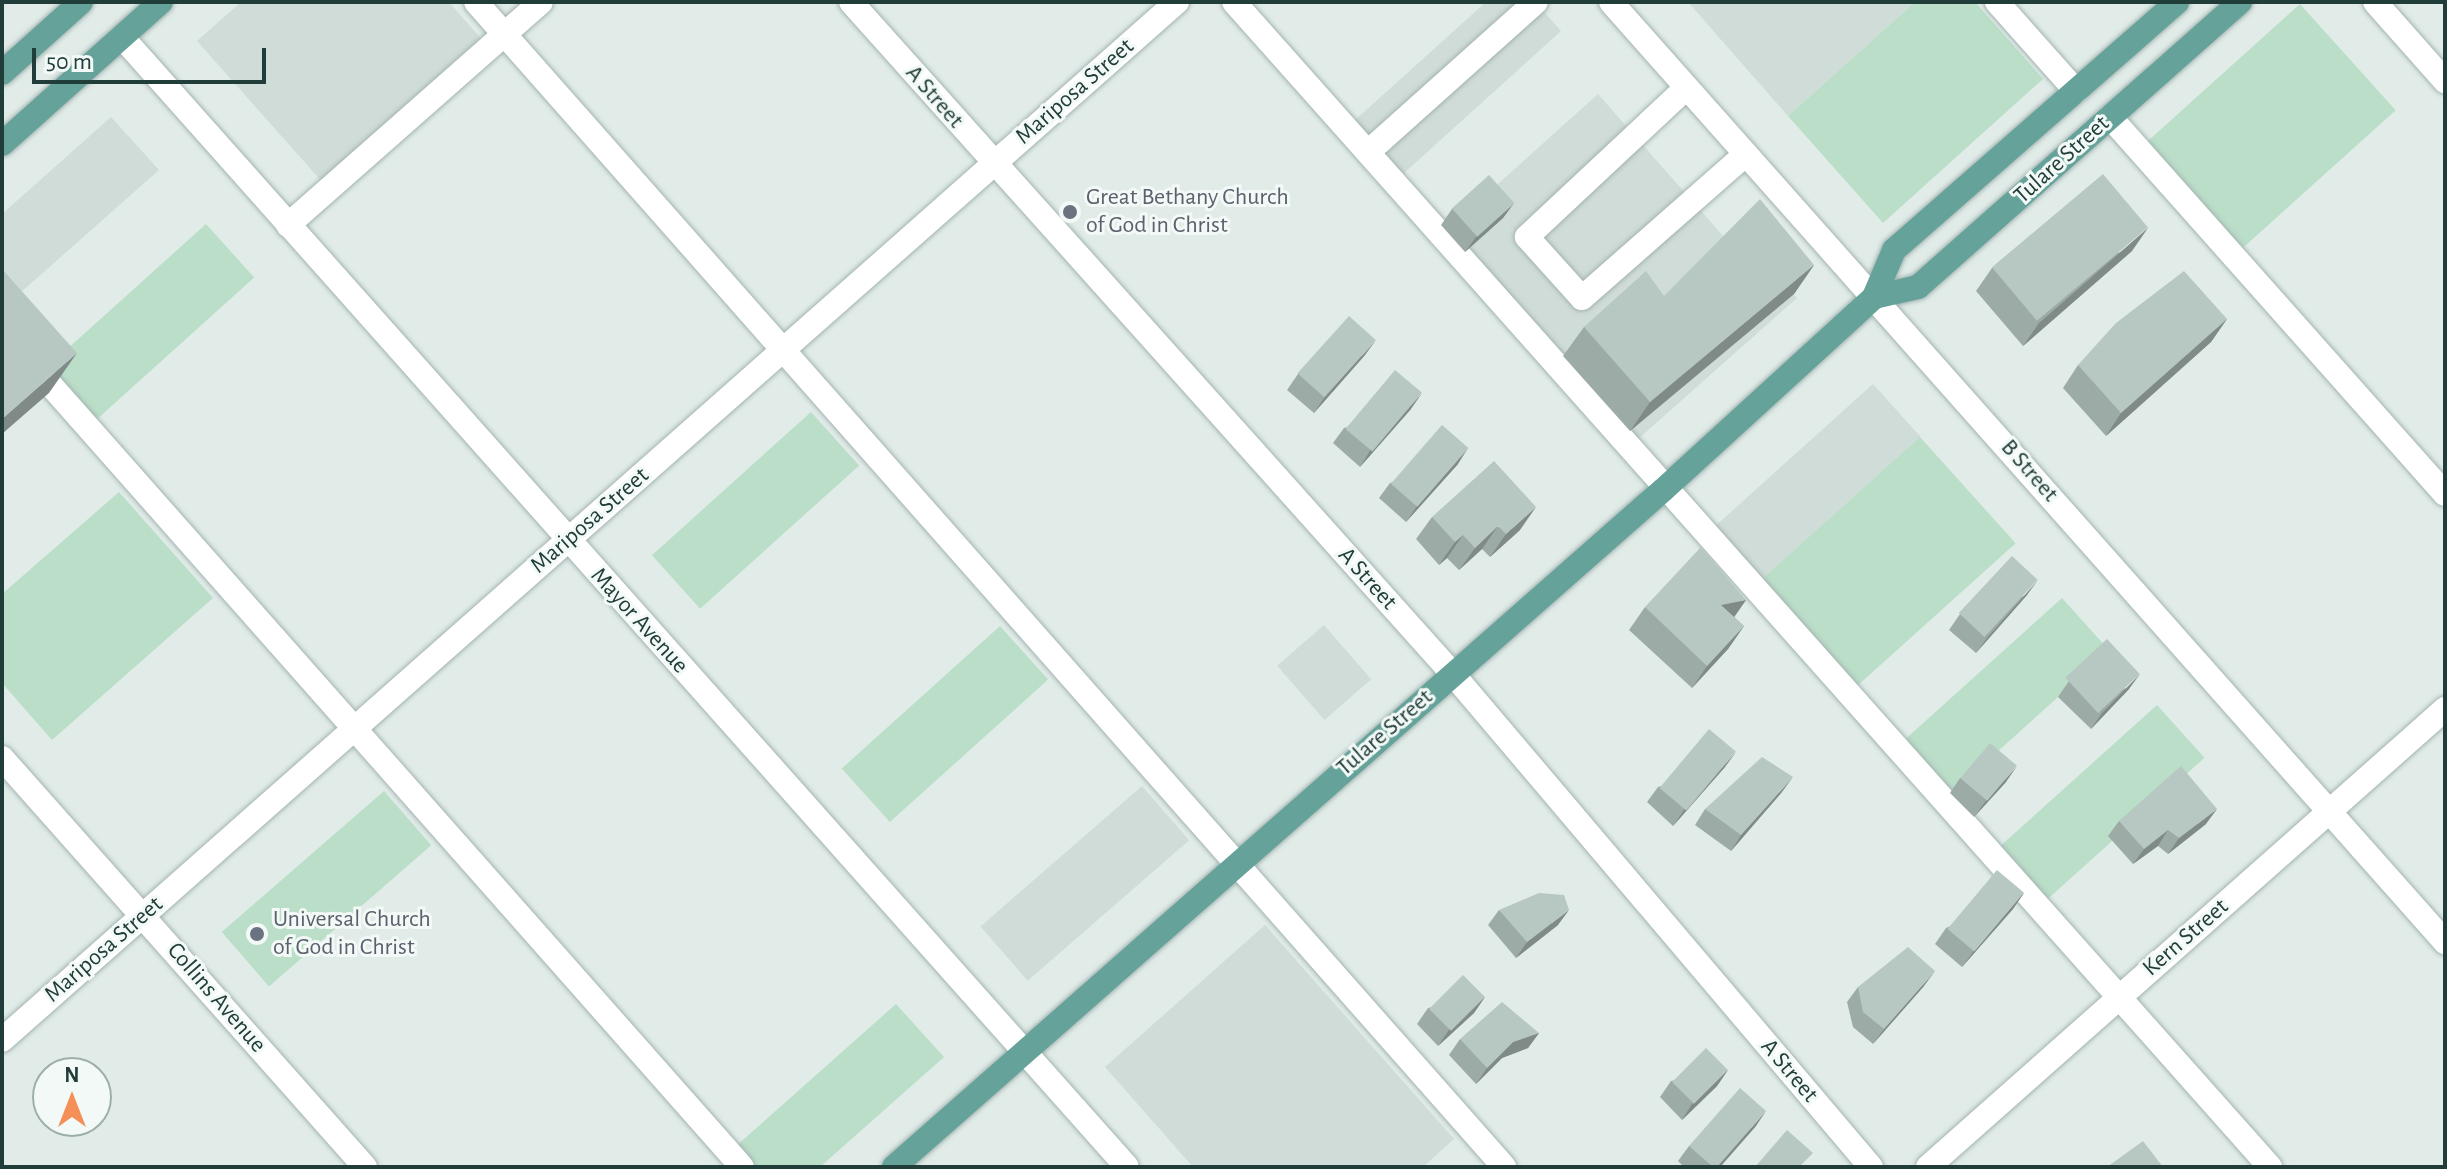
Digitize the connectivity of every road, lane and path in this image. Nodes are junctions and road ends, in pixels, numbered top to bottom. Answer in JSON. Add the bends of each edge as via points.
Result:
{"nodes":[{"id":1,"x":81,"y":2,"type":"edge"},
{"id":2,"x":161,"y":2,"type":"edge"},
{"id":3,"x":476,"y":2,"type":"edge"},
{"id":4,"x":541,"y":2,"type":"edge"},
{"id":5,"x":851,"y":2,"type":"edge"},
{"id":6,"x":1177,"y":2,"type":"edge"},
{"id":7,"x":1234,"y":2,"type":"edge"},
{"id":8,"x":1536,"y":2,"type":"edge"},
{"id":9,"x":1611,"y":2,"type":"edge"},
{"id":10,"x":1997,"y":2,"type":"edge"},
{"id":11,"x":2177,"y":2,"type":"edge"},
{"id":12,"x":2240,"y":2,"type":"edge"},
{"id":13,"x":2375,"y":2,"type":"edge"},
{"id":14,"x":505,"y":34,"type":"junction"},
{"id":15,"x":122,"y":37,"type":"junction"},
{"id":16,"x":2,"y":73,"type":"edge"},
{"id":17,"x":2445,"y":81,"type":"edge"},
{"id":18,"x":1686,"y":88,"type":"junction"},
{"id":19,"x":2076,"y":91,"type":"junction"},
{"id":20,"x":2110,"y":117,"type":"junction"},
{"id":21,"x":2,"y":144,"type":"edge"},
{"id":22,"x":1368,"y":152,"type":"junction"},
{"id":23,"x":1746,"y":154,"type":"junction"},
{"id":24,"x":993,"y":165,"type":"junction"},
{"id":25,"x":288,"y":225,"type":"junction"},
{"id":26,"x":1874,"y":297,"type":"junction"},
{"id":27,"x":2,"y":330,"type":"edge"},
{"id":28,"x":786,"y":347,"type":"junction"},
{"id":29,"x":1663,"y":490,"type":"junction"},
{"id":30,"x":2445,"y":494,"type":"edge"},
{"id":31,"x":567,"y":541,"type":"junction"},
{"id":32,"x":1452,"y":673,"type":"junction"},
{"id":33,"x":2445,"y":709,"type":"edge"},
{"id":34,"x":357,"y":726,"type":"junction"},
{"id":35,"x":2,"y":758,"type":"edge"},
{"id":36,"x":2329,"y":812,"type":"junction"},
{"id":37,"x":1237,"y":864,"type":"junction"},
{"id":38,"x":143,"y":916,"type":"junction"},
{"id":39,"x":2445,"y":942,"type":"edge"},
{"id":40,"x":2119,"y":998,"type":"junction"},
{"id":41,"x":2,"y":1040,"type":"edge"},
{"id":42,"x":1022,"y":1049,"type":"junction"},
{"id":43,"x":365,"y":1167,"type":"edge"},
{"id":44,"x":742,"y":1167,"type":"edge"},
{"id":45,"x":894,"y":1167,"type":"edge"},
{"id":46,"x":1127,"y":1167,"type":"edge"},
{"id":47,"x":1504,"y":1167,"type":"edge"},
{"id":48,"x":1871,"y":1167,"type":"edge"},
{"id":49,"x":1928,"y":1167,"type":"edge"},
{"id":50,"x":2270,"y":1167,"type":"edge"}],
"edges":[{"from":1,"to":16,"type":"main road"},
{"from":2,"to":15,"type":"main road"},
{"from":3,"to":14,"type":"street"},
{"from":4,"to":14,"type":"street"},
{"from":5,"to":24,"type":"street","name":"A Street"},
{"from":6,"to":24,"type":"street","name":"Mariposa Street"},
{"from":7,"to":22,"type":"street"},
{"from":8,"to":22,"type":"street"},
{"from":9,"to":18,"type":"street","name":"B Street"},
{"from":10,"to":19,"type":"street"},
{"from":11,"to":19,"type":"main road","name":"Tulare Street"},
{"from":12,"to":20,"type":"main road","name":"Tulare Street"},
{"from":13,"to":17,"type":"street"},
{"from":14,"to":25,"type":"street"},
{"from":14,"to":28,"type":"street"},
{"from":15,"to":21,"type":"main road"},
{"from":15,"to":25,"type":"street","name":"Mayor Avenue"},
{"from":18,"to":23,"type":"street","name":"B Street"},
{"from":18,"to":23,"type":"street","via":[[1527,237],[1582,298]]},
{"from":19,"to":26,"type":"main road","name":"Tulare Street","via":[[1894,250]]},
{"from":20,"to":26,"type":"main road","name":"Tulare Street","via":[[1918,287]]},
{"from":20,"to":30,"type":"street"},
{"from":22,"to":29,"type":"street"},
{"from":23,"to":26,"type":"street","name":"B Street"},
{"from":24,"to":28,"type":"street","name":"Mariposa Street"},
{"from":24,"to":32,"type":"street","name":"A Street"},
{"from":25,"to":31,"type":"street","name":"Mayor Avenue"},
{"from":26,"to":29,"type":"main road","name":"Tulare Street"},
{"from":26,"to":36,"type":"street","name":"B Street"},
{"from":27,"to":34,"type":"street"},
{"from":28,"to":31,"type":"street","name":"Mariposa Street"},
{"from":28,"to":37,"type":"street"},
{"from":29,"to":32,"type":"main road","name":"Tulare Street"},
{"from":29,"to":40,"type":"street"},
{"from":31,"to":34,"type":"street","name":"Mariposa Street"},
{"from":31,"to":42,"type":"street","name":"Mayor Avenue"},
{"from":32,"to":37,"type":"main road","name":"Tulare Street"},
{"from":32,"to":48,"type":"street","name":"A Street"},
{"from":33,"to":36,"type":"street","name":"Kern Street"},
{"from":34,"to":38,"type":"street","name":"Mariposa Street"},
{"from":34,"to":44,"type":"street"},
{"from":35,"to":38,"type":"street","name":"Collins Avenue"},
{"from":36,"to":39,"type":"street","name":"B Street"},
{"from":36,"to":40,"type":"street","name":"Kern Street"},
{"from":37,"to":42,"type":"main road","name":"Tulare Street"},
{"from":37,"to":47,"type":"street"},
{"from":38,"to":41,"type":"street","name":"Mariposa Street"},
{"from":38,"to":43,"type":"street","name":"Collins Avenue"},
{"from":40,"to":49,"type":"street","name":"Kern Street"},
{"from":40,"to":50,"type":"street"},
{"from":42,"to":45,"type":"main road","name":"Tulare Street"},
{"from":42,"to":46,"type":"street","name":"Mayor Avenue"}]}
